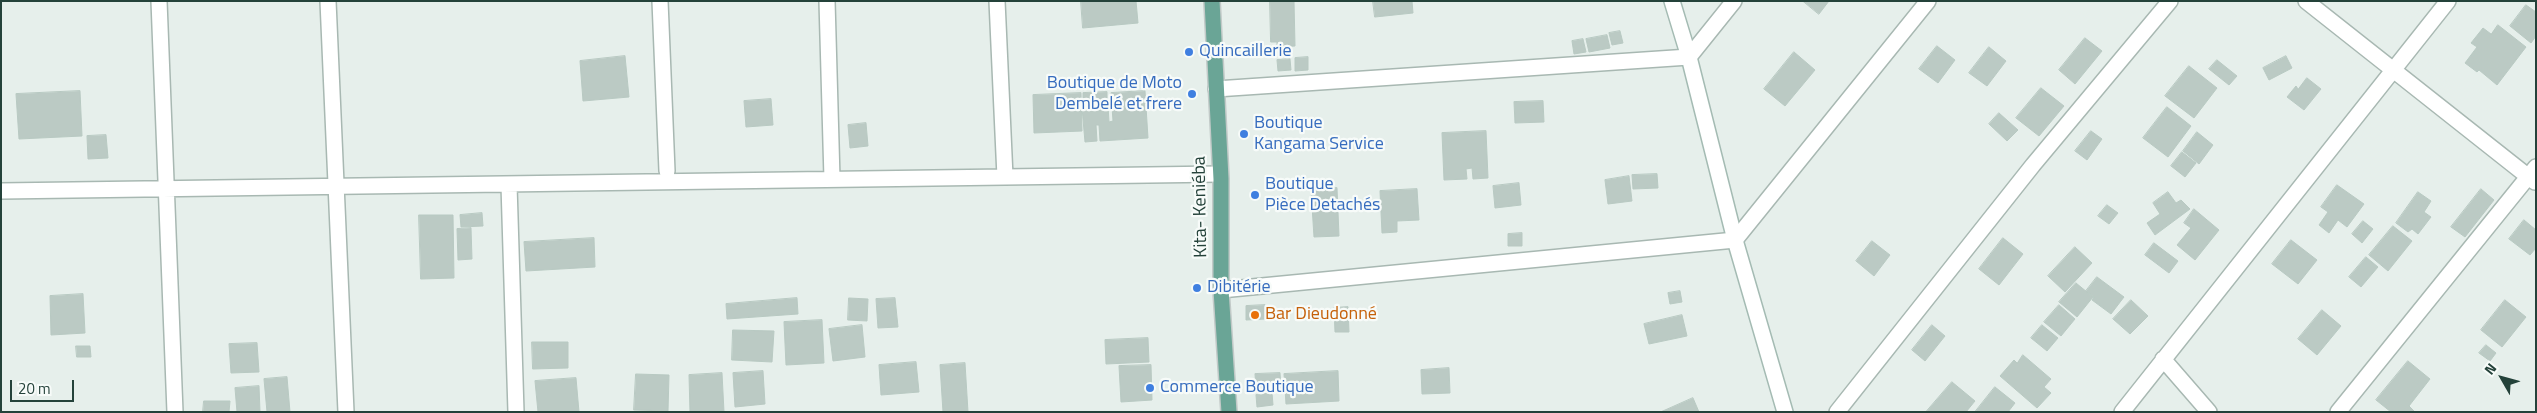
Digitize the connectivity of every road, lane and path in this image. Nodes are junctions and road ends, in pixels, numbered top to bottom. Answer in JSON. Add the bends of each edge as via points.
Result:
{"nodes":[{"id":1,"x":159,"y":1,"type":"edge"},
{"id":2,"x":328,"y":1,"type":"edge"},
{"id":3,"x":660,"y":1,"type":"edge"},
{"id":4,"x":827,"y":1,"type":"edge"},
{"id":5,"x":997,"y":1,"type":"edge"},
{"id":6,"x":1212,"y":1,"type":"edge"},
{"id":7,"x":1672,"y":1,"type":"edge"},
{"id":8,"x":1734,"y":1,"type":"edge"},
{"id":9,"x":1928,"y":1,"type":"edge"},
{"id":10,"x":2170,"y":1,"type":"edge"},
{"id":11,"x":2306,"y":1,"type":"edge"},
{"id":12,"x":2448,"y":1,"type":"edge"},
{"id":13,"x":1689,"y":57,"type":"junction"},
{"id":14,"x":2393,"y":70,"type":"junction"},
{"id":15,"x":1216,"y":88,"type":"junction"},
{"id":16,"x":667,"y":171,"type":"dead end"},
{"id":17,"x":1220,"y":174,"type":"junction"},
{"id":18,"x":2533,"y":176,"type":"edge"},
{"id":19,"x":1005,"y":177,"type":"junction"},
{"id":20,"x":832,"y":180,"type":"junction"},
{"id":21,"x":509,"y":185,"type":"junction"},
{"id":22,"x":336,"y":187,"type":"junction"},
{"id":23,"x":166,"y":189,"type":"junction"},
{"id":24,"x":1,"y":191,"type":"edge"},
{"id":25,"x":1735,"y":240,"type":"junction"},
{"id":26,"x":1222,"y":290,"type":"junction"},
{"id":27,"x":2163,"y":359,"type":"junction"},
{"id":28,"x":175,"y":412,"type":"edge"},
{"id":29,"x":346,"y":412,"type":"edge"},
{"id":30,"x":516,"y":412,"type":"edge"},
{"id":31,"x":1229,"y":412,"type":"edge"},
{"id":32,"x":1785,"y":412,"type":"edge"},
{"id":33,"x":1837,"y":412,"type":"edge"},
{"id":34,"x":2122,"y":412,"type":"edge"},
{"id":35,"x":2209,"y":412,"type":"edge"},
{"id":36,"x":2338,"y":412,"type":"edge"}],
"edges":[{"from":1,"to":23,"type":"street"},
{"from":2,"to":22,"type":"street"},
{"from":3,"to":16,"type":"street"},
{"from":4,"to":20,"type":"street"},
{"from":5,"to":19,"type":"street"},
{"from":6,"to":15,"type":"main road","name":"Kita- Keniéba"},
{"from":7,"to":13,"type":"street"},
{"from":8,"to":13,"type":"street"},
{"from":9,"to":25,"type":"street"},
{"from":10,"to":33,"type":"street","via":[[2033,165]]},
{"from":11,"to":14,"type":"street"},
{"from":12,"to":14,"type":"street"},
{"from":13,"to":15,"type":"street"},
{"from":13,"to":25,"type":"street"},
{"from":14,"to":18,"type":"street"},
{"from":14,"to":27,"type":"street"},
{"from":15,"to":17,"type":"main road","name":"Kita- Keniéba"},
{"from":17,"to":19,"type":"street"},
{"from":17,"to":26,"type":"main road","name":"Kita- Keniéba"},
{"from":18,"to":36,"type":"street"},
{"from":19,"to":20,"type":"street"},
{"from":20,"to":21,"type":"street"},
{"from":21,"to":22,"type":"street"},
{"from":21,"to":30,"type":"street"},
{"from":22,"to":23,"type":"street"},
{"from":22,"to":29,"type":"street"},
{"from":23,"to":24,"type":"street"},
{"from":23,"to":28,"type":"street"},
{"from":25,"to":26,"type":"street"},
{"from":25,"to":32,"type":"street"},
{"from":26,"to":31,"type":"main road","name":"Kita- Keniéba"},
{"from":27,"to":34,"type":"street"},
{"from":27,"to":35,"type":"street"}]}
